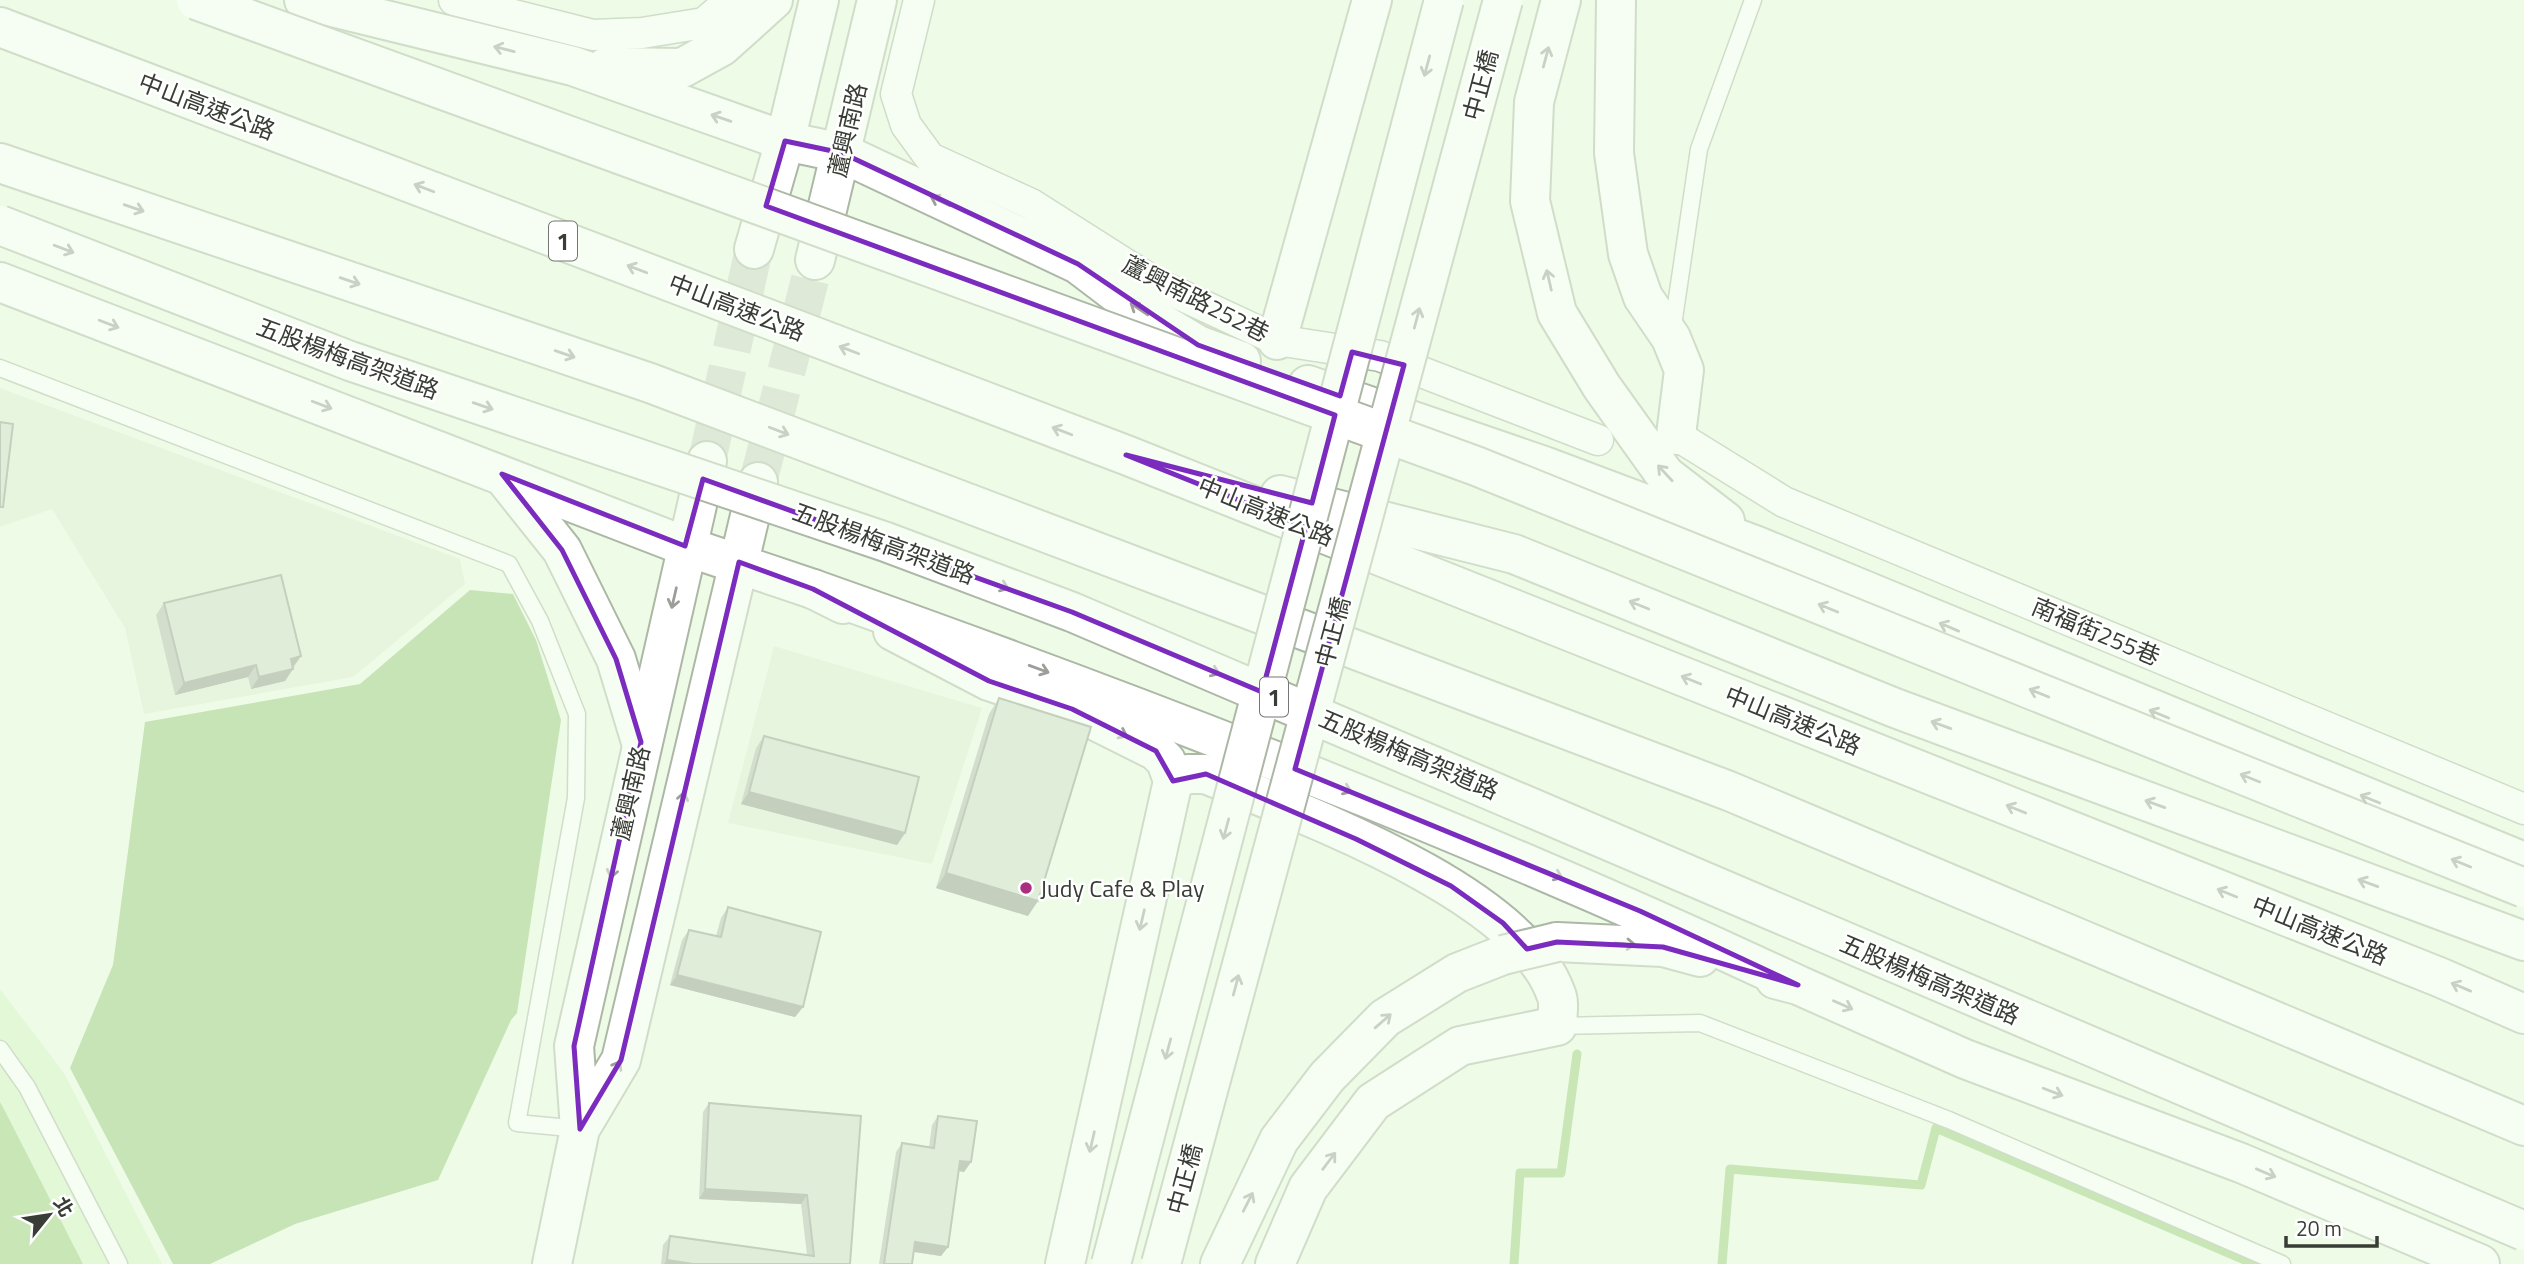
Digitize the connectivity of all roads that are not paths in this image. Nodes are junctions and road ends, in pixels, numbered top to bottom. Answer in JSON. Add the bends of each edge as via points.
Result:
{"nodes":[{"id":1,"x":196,"y":0,"type":"edge"},
{"id":2,"x":304,"y":0,"type":"edge"},
{"id":3,"x":454,"y":0,"type":"edge"},
{"id":4,"x":731,"y":0,"type":"edge"},
{"id":5,"x":773,"y":0,"type":"edge"},
{"id":6,"x":819,"y":0,"type":"edge"},
{"id":7,"x":877,"y":0,"type":"edge"},
{"id":8,"x":919,"y":0,"type":"edge"},
{"id":9,"x":1372,"y":0,"type":"edge"},
{"id":10,"x":1444,"y":0,"type":"edge"},
{"id":11,"x":1503,"y":0,"type":"edge"},
{"id":12,"x":1561,"y":0,"type":"edge"},
{"id":13,"x":1616,"y":0,"type":"edge"},
{"id":14,"x":1753,"y":0,"type":"edge"},
{"id":15,"x":0,"y":27,"type":"edge"},
{"id":16,"x":573,"y":66,"type":"junction"},
{"id":17,"x":785,"y":141,"type":"junction"},
{"id":18,"x":842,"y":153,"type":"junction"},
{"id":19,"x":0,"y":163,"type":"edge"},
{"id":20,"x":0,"y":225,"type":"edge"},
{"id":21,"x":754,"y":249,"type":"tunnel mouth"},
{"id":22,"x":815,"y":260,"type":"tunnel mouth"},
{"id":23,"x":0,"y":282,"type":"edge"},
{"id":24,"x":1671,"y":338,"type":"junction"},
{"id":25,"x":1277,"y":340,"type":"junction"},
{"id":26,"x":0,"y":368,"type":"edge"},
{"id":27,"x":1676,"y":435,"type":"joint"},
{"id":28,"x":1598,"y":440,"type":"dead end"},
{"id":29,"x":1126,"y":455,"type":"junction"},
{"id":30,"x":707,"y":461,"type":"tunnel mouth"},
{"id":31,"x":502,"y":474,"type":"junction"},
{"id":32,"x":758,"y":482,"type":"tunnel mouth"},
{"id":33,"x":685,"y":546,"type":"junction"},
{"id":34,"x":1757,"y":546,"type":"junction"},
{"id":35,"x":739,"y":562,"type":"junction"},
{"id":36,"x":813,"y":589,"type":"junction"},
{"id":37,"x":641,"y":742,"type":"junction"},
{"id":38,"x":1173,"y":781,"type":"junction"},
{"id":39,"x":2524,"y":809,"type":"edge"},
{"id":40,"x":2524,"y":862,"type":"edge"},
{"id":41,"x":2524,"y":888,"type":"edge"},
{"id":42,"x":2524,"y":941,"type":"edge"},
{"id":43,"x":1798,"y":985,"type":"junction"},
{"id":44,"x":2524,"y":1014,"type":"edge"},
{"id":45,"x":1557,"y":1026,"type":"junction"},
{"id":46,"x":0,"y":1049,"type":"edge"},
{"id":47,"x":2524,"y":1126,"type":"edge"},
{"id":48,"x":580,"y":1129,"type":"junction"},
{"id":49,"x":2524,"y":1231,"type":"edge"},
{"id":50,"x":119,"y":1264,"type":"edge"},
{"id":51,"x":552,"y":1264,"type":"edge"},
{"id":52,"x":1065,"y":1264,"type":"edge"},
{"id":53,"x":1111,"y":1264,"type":"edge"},
{"id":54,"x":1161,"y":1264,"type":"edge"},
{"id":55,"x":1220,"y":1264,"type":"edge"},
{"id":56,"x":1275,"y":1264,"type":"edge"},
{"id":57,"x":2282,"y":1264,"type":"edge"},
{"id":58,"x":2480,"y":1264,"type":"edge"}],
"edges":[{"from":41,"to":1,"type":"main road","one_way":true,"bridge":true,"via":[[1476,466]]},
{"from":16,"to":2,"type":"main road","one_way":true},
{"from":3,"to":4,"type":"street","via":[[593,35],[704,23]]},
{"from":5,"to":16,"type":"main road","via":[[722,46],[682,68]]},
{"from":6,"to":17,"type":"main road"},
{"from":7,"to":18,"type":"main road","name":"蘆興南路"},
{"from":8,"to":25,"type":"street","name":"蘆興南路252巷","via":[[896,94],[906,125],[930,158],[1031,204],[1157,284]]},
{"from":9,"to":25,"type":"main road"},
{"from":10,"to":53,"type":"main road","name":"中正橋","one_way":true,"bridge":true},
{"from":54,"to":11,"type":"main road","name":"中正橋","one_way":true,"bridge":true},
{"from":34,"to":12,"type":"main road","one_way":true,"via":[[1665,475],[1602,387],[1557,313],[1531,201],[1534,102]]},
{"from":13,"to":24,"type":"main road","via":[[1614,153],[1628,254],[1643,297]]},
{"from":14,"to":24,"type":"lane","via":[[1699,149]]},
{"from":29,"to":15,"type":"main road","name":"中山高速公路","number":"1","one_way":true},
{"from":17,"to":16,"type":"main road","one_way":true},
{"from":17,"to":18,"type":"main road"},
{"from":17,"to":21,"type":"main road"},
{"from":18,"to":22,"type":"main road","name":"蘆興南路"},
{"from":34,"to":18,"type":"main road","one_way":true,"via":[[1198,345],[1136,308],[1078,264]]},
{"from":19,"to":47,"type":"main road","one_way":true,"via":[[650,383],[1729,791]]},
{"from":20,"to":49,"type":"main road","name":"五股楊梅高架道路","number":"1","one_way":true,"bridge":true,"via":[[350,361],[886,542],[1072,612]]},
{"from":23,"to":31,"type":"main road","one_way":true},
{"from":24,"to":27,"type":"main road","via":[[1684,370]]},
{"from":25,"to":28,"type":"street","name":"蘆興南路252巷","via":[[1380,356]]},
{"from":26,"to":48,"type":"lane","via":[[509,564],[540,621],[577,715],[576,798],[517,1124]]},
{"from":27,"to":39,"type":"street","name":"南福街255巷","via":[[1784,502]]},
{"from":42,"to":29,"type":"main road","one_way":true,"via":[[1895,708],[1514,554]]},
{"from":44,"to":29,"type":"main road","name":"中山高速公路","number":"1","one_way":true},
{"from":30,"to":33,"type":"main road","name":"蘆興南路"},
{"from":31,"to":33,"type":"main road"},
{"from":31,"to":37,"type":"main road","via":[[562,550],[616,660]]},
{"from":32,"to":35,"type":"main road","name":"蘆興南路"},
{"from":33,"to":35,"type":"main road"},
{"from":33,"to":37,"type":"main road","name":"蘆興南路","one_way":true},
{"from":40,"to":34,"type":"main road","one_way":true},
{"from":35,"to":36,"type":"main road"},
{"from":48,"to":35,"type":"main road","name":"蘆興南路","one_way":true,"via":[[621,1060]]},
{"from":36,"to":38,"type":"main road","one_way":true,"via":[[989,681],[1072,709],[1156,751],[1166,761]]},
{"from":36,"to":43,"type":"main road","one_way":true,"via":[[1047,671],[1462,835]]},
{"from":37,"to":48,"type":"main road","name":"蘆興南路","one_way":true,"via":[[574,1046]]},
{"from":38,"to":45,"type":"main road","via":[[1187,774],[1206,774],[1451,886],[1503,923],[1546,971],[1558,997]]},
{"from":38,"to":52,"type":"main road","one_way":true},
{"from":55,"to":43,"type":"main road","one_way":true,"bridge":true,"via":[[1279,1140],[1326,1077],[1385,1017],[1457,973],[1503,955],[1557,942],[1663,947]]},
{"from":43,"to":58,"type":"main road","one_way":true,"via":[[1965,1059],[2241,1163]]},
{"from":56,"to":45,"type":"main road","one_way":true,"via":[[1308,1188],[1373,1102],[1460,1046]]},
{"from":45,"to":57,"type":"lane","via":[[1700,1023],[1949,1120]]},
{"from":46,"to":50,"type":"lane","via":[[27,1087]]},
{"from":48,"to":51,"type":"main road","name":"蘆興南路"}]}
